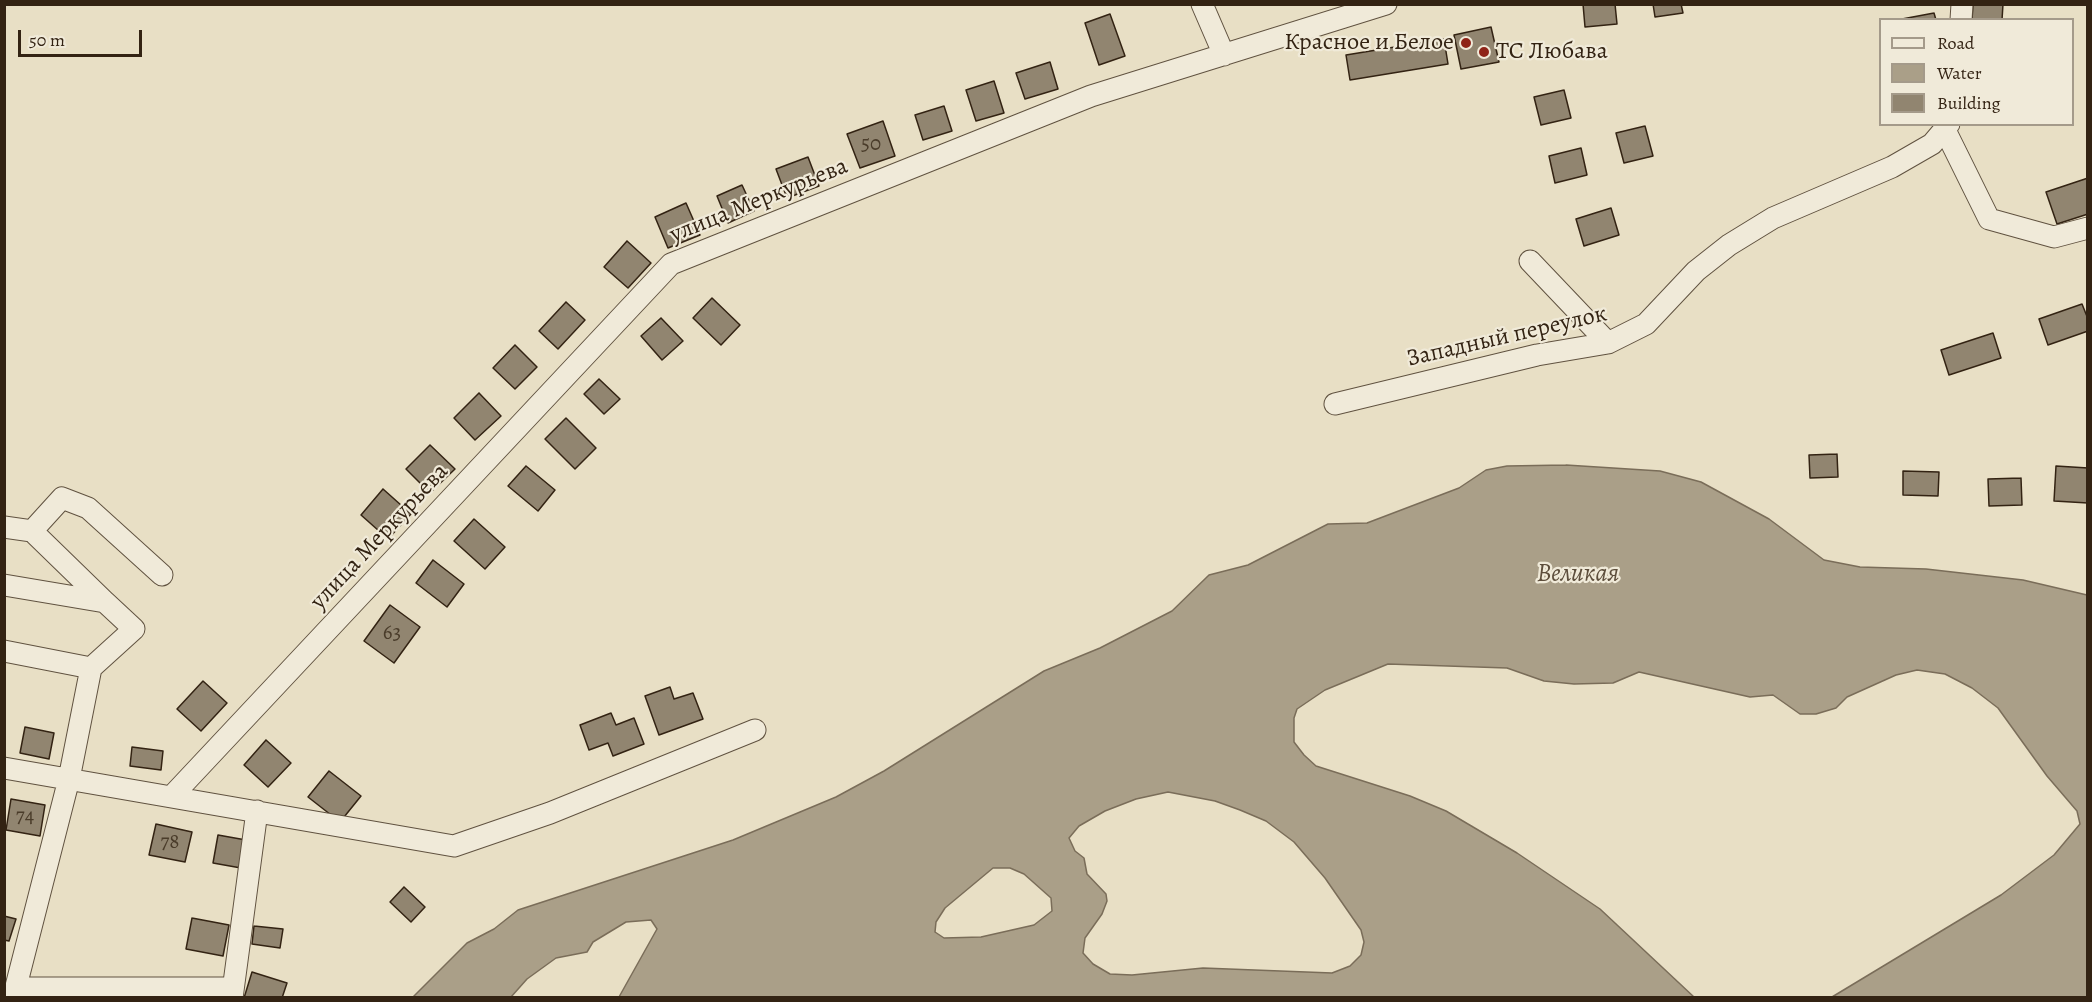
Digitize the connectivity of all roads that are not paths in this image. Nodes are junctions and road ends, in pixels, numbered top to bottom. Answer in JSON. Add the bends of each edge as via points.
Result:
{"nodes":[{"id":1,"x":1203,"y":4,"type":"edge"},
{"id":2,"x":1386,"y":4,"type":"edge"},
{"id":3,"x":1224,"y":55,"type":"junction"},
{"id":4,"x":1947,"y":127,"type":"edge"},
{"id":5,"x":2088,"y":228,"type":"edge"},
{"id":6,"x":1530,"y":261,"type":"dead end"},
{"id":7,"x":1608,"y":343,"type":"junction"},
{"id":8,"x":1335,"y":404,"type":"dead end"},
{"id":9,"x":4,"y":526,"type":"edge"},
{"id":10,"x":32,"y":531,"type":"junction"},
{"id":11,"x":162,"y":575,"type":"dead end"},
{"id":12,"x":4,"y":585,"type":"edge"},
{"id":13,"x":105,"y":602,"type":"junction"},
{"id":14,"x":4,"y":651,"type":"edge"},
{"id":15,"x":91,"y":668,"type":"junction"},
{"id":16,"x":755,"y":730,"type":"dead end"},
{"id":17,"x":4,"y":768,"type":"edge"},
{"id":18,"x":69,"y":779,"type":"junction"},
{"id":19,"x":172,"y":796,"type":"junction"},
{"id":20,"x":257,"y":812,"type":"junction"},
{"id":21,"x":13,"y":983,"type":"edge"},
{"id":22,"x":233,"y":993,"type":"edge"}],
"edges":[{"from":1,"to":3,"type":"street"},
{"from":2,"to":3,"type":"street","name":"улица Меркурьева"},
{"from":3,"to":19,"type":"street","name":"улица Меркурьева","via":[[1090,96],[671,264]]},
{"from":4,"to":5,"type":"street","via":[[1989,219],[2054,237]]},
{"from":4,"to":7,"type":"street","name":"Западный переулок","via":[[1932,144],[1892,167],[1773,218],[1729,245],[1696,271],[1646,324]]},
{"from":6,"to":7,"type":"street"},
{"from":7,"to":8,"type":"street","name":"Западный переулок","via":[[1537,355]]},
{"from":9,"to":10,"type":"street"},
{"from":10,"to":11,"type":"street","via":[[62,498],[88,508]]},
{"from":10,"to":13,"type":"street"},
{"from":12,"to":13,"type":"street"},
{"from":13,"to":15,"type":"street","via":[[134,629]]},
{"from":14,"to":15,"type":"street"},
{"from":15,"to":18,"type":"street"},
{"from":16,"to":20,"type":"street","via":[[550,813],[454,846]]},
{"from":17,"to":18,"type":"street"},
{"from":18,"to":19,"type":"street"},
{"from":18,"to":21,"type":"street"},
{"from":19,"to":20,"type":"street"},
{"from":20,"to":22,"type":"street"},
{"from":21,"to":22,"type":"street"}]}
